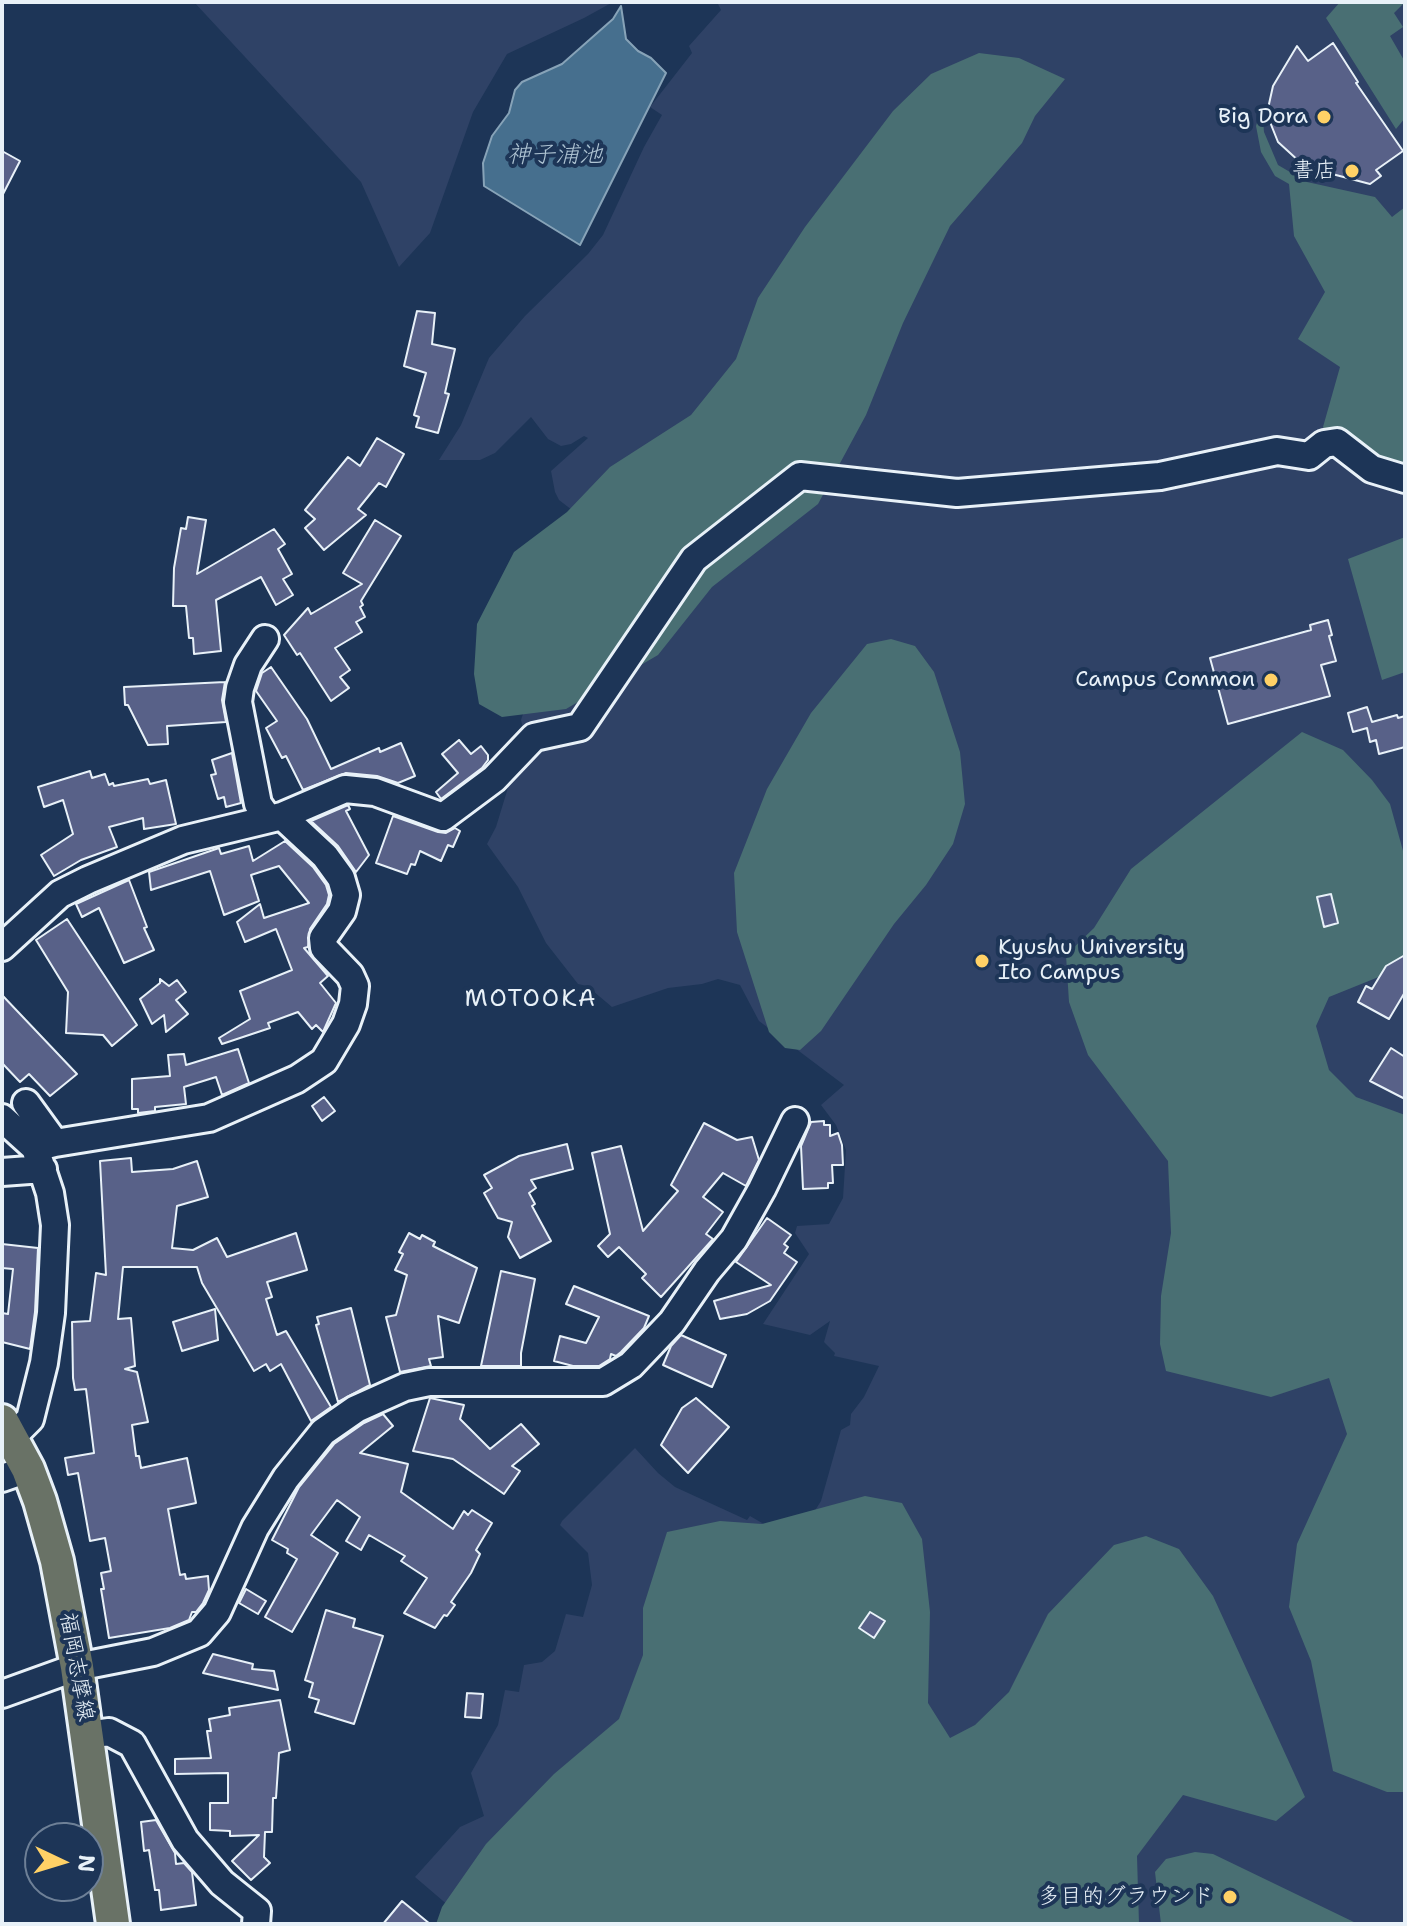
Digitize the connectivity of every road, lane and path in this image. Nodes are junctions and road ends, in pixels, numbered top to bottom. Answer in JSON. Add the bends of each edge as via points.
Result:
{"nodes":[{"id":1,"x":1405,"y":479,"type":"edge"},
{"id":2,"x":265,"y":639,"type":"dead end"},
{"id":3,"x":275,"y":817,"type":"junction"},
{"id":4,"x":3,"y":944,"type":"edge"},
{"id":5,"x":26,"y":1103,"type":"dead end"},
{"id":6,"x":2,"y":1118,"type":"edge"},
{"id":7,"x":795,"y":1121,"type":"dead end"},
{"id":8,"x":44,"y":1153,"type":"junction"},
{"id":9,"x":2,"y":1172,"type":"edge"},
{"id":10,"x":7,"y":1429,"type":"edge"},
{"id":11,"x":15,"y":1473,"type":"edge"},
{"id":12,"x":77,"y":1667,"type":"junction"},
{"id":13,"x":2,"y":1694,"type":"edge"},
{"id":14,"x":87,"y":1735,"type":"junction"},
{"id":15,"x":113,"y":1924,"type":"edge"},
{"id":16,"x":256,"y":1924,"type":"edge"}],
"edges":[{"from":1,"to":3,"type":"street","via":[[1372,469],[1337,442],[1324,444],[1309,456],[1277,451],[1160,476],[957,493],[800,476],[694,559],[580,727],[534,737],[494,779],[443,817],[375,792],[345,789]]},
{"from":2,"to":3,"type":"street","via":[[248,665],[238,702],[258,804]]},
{"from":3,"to":4,"type":"street","via":[[183,840],[88,880],[60,894]]},
{"from":3,"to":8,"type":"street","via":[[325,856],[346,895],[342,911],[323,938],[324,948],[350,975],[353,1004],[324,1061],[297,1079],[209,1118]]},
{"from":5,"to":8,"type":"street"},
{"from":6,"to":8,"type":"street"},
{"from":7,"to":12,"type":"street","via":[[734,1239],[672,1322],[631,1365],[603,1382],[429,1382],[356,1409],[323,1432],[286,1478],[255,1528],[217,1612],[199,1633],[153,1652]]},
{"from":8,"to":9,"type":"street"},
{"from":8,"to":10,"type":"street","via":[[55,1225],[51,1313],[30,1419]]},
{"from":10,"to":11,"type":"main road","name":"福岡志摩線"},
{"from":11,"to":12,"type":"main road","name":"福岡志摩線","via":[[40,1501]]},
{"from":12,"to":13,"type":"street"},
{"from":12,"to":14,"type":"main road","name":"福岡志摩線"},
{"from":14,"to":15,"type":"main road","name":"福岡志摩線"},
{"from":14,"to":16,"type":"street","via":[[109,1732],[132,1744],[185,1840],[222,1883],[257,1911]]}]}
